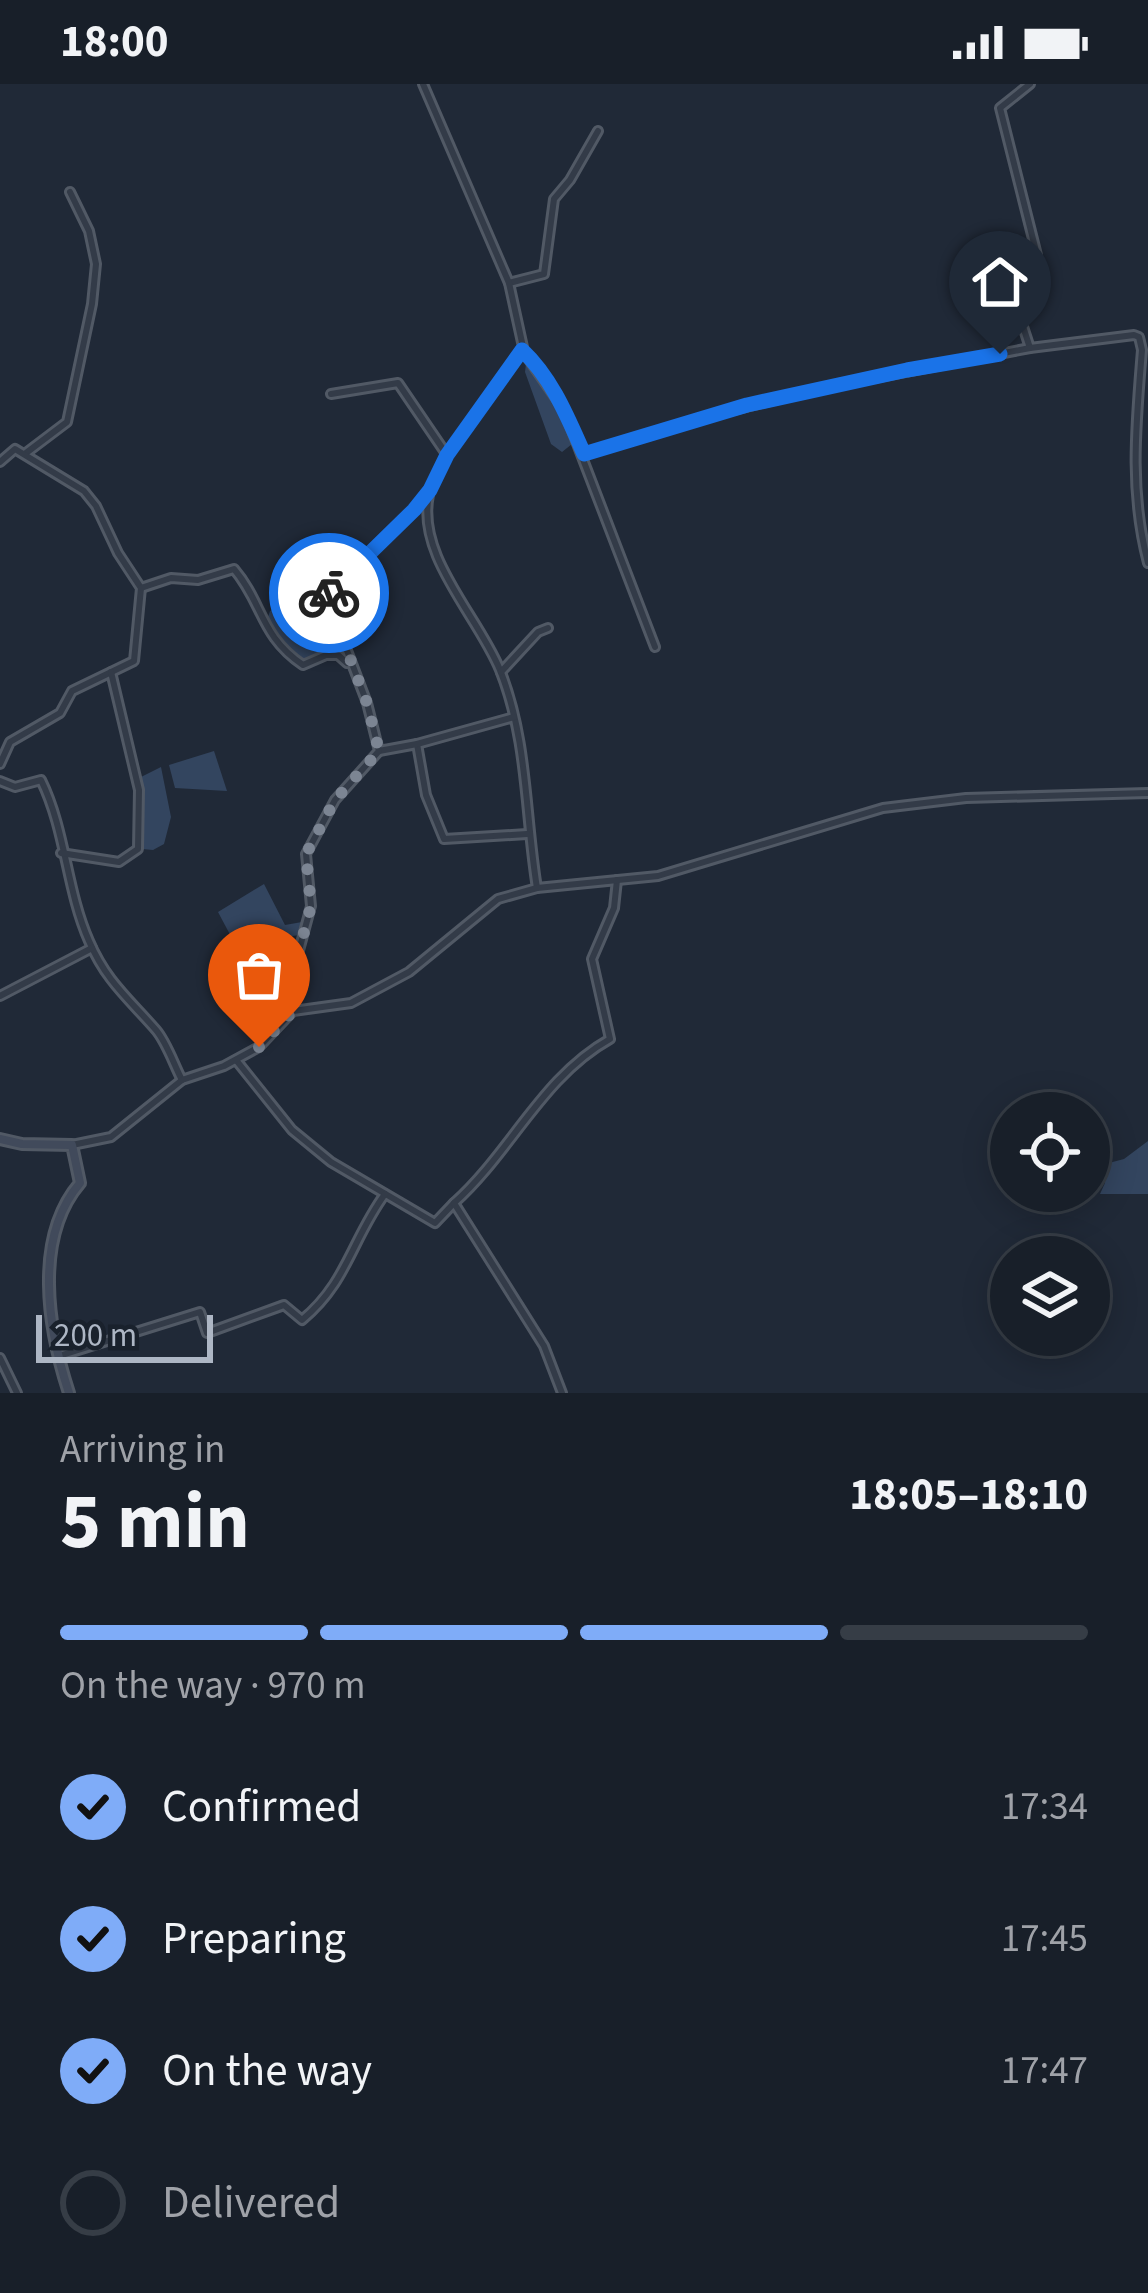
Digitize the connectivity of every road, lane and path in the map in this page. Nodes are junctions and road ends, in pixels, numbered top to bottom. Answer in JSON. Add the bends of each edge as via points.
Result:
{"nodes":[{"id":1,"x":423,"y":84,"type":"edge"},
{"id":2,"x":1030,"y":84,"type":"edge"},
{"id":3,"x":598,"y":131,"type":"dead end"},
{"id":4,"x":70,"y":192,"type":"dead end"},
{"id":5,"x":509,"y":283,"type":"junction"},
{"id":6,"x":1030,"y":348,"type":"junction"},
{"id":7,"x":522,"y":350,"type":"junction"},
{"id":8,"x":331,"y":394,"type":"dead end"},
{"id":9,"x":26,"y":453,"type":"junction"},
{"id":10,"x":584,"y":454,"type":"junction"},
{"id":11,"x":447,"y":455,"type":"junction"},
{"id":12,"x":0,"y":462,"type":"edge"},
{"id":13,"x":430,"y":490,"type":"junction"},
{"id":14,"x":1148,"y":563,"type":"edge"},
{"id":15,"x":141,"y":589,"type":"junction"},
{"id":16,"x":548,"y":628,"type":"dead end"},
{"id":17,"x":655,"y":647,"type":"dead end"},
{"id":18,"x":350,"y":666,"type":"junction"},
{"id":19,"x":111,"y":672,"type":"junction"},
{"id":20,"x":501,"y":672,"type":"junction"},
{"id":21,"x":514,"y":717,"type":"junction"},
{"id":22,"x":416,"y":744,"type":"junction"},
{"id":23,"x":379,"y":751,"type":"junction"},
{"id":24,"x":0,"y":764,"type":"edge"},
{"id":25,"x":0,"y":782,"type":"edge"},
{"id":26,"x":1148,"y":793,"type":"edge"},
{"id":27,"x":527,"y":834,"type":"junction"},
{"id":28,"x":61,"y":853,"type":"junction"},
{"id":29,"x":617,"y":880,"type":"junction"},
{"id":30,"x":537,"y":888,"type":"junction"},
{"id":31,"x":92,"y":948,"type":"junction"},
{"id":32,"x":0,"y":996,"type":"edge"},
{"id":33,"x":293,"y":1011,"type":"junction"},
{"id":34,"x":236,"y":1060,"type":"junction"},
{"id":35,"x":182,"y":1080,"type":"junction"},
{"id":36,"x":0,"y":1138,"type":"edge"},
{"id":37,"x":72,"y":1144,"type":"junction"},
{"id":38,"x":385,"y":1193,"type":"junction"},
{"id":39,"x":454,"y":1203,"type":"junction"},
{"id":40,"x":58,"y":1357,"type":"junction"},
{"id":41,"x":0,"y":1358,"type":"edge"},
{"id":42,"x":17,"y":1393,"type":"edge"},
{"id":43,"x":69,"y":1393,"type":"edge"},
{"id":44,"x":562,"y":1393,"type":"edge"}],
"edges":[{"from":1,"to":5,"type":"street"},
{"from":2,"to":6,"type":"street","via":[[1000,108],[1037,255],[1000,283]]},
{"from":3,"to":5,"type":"street","via":[[554,199],[544,274]]},
{"from":4,"to":9,"type":"street","via":[[95,253],[92,304],[68,422]]},
{"from":5,"to":7,"type":"street"},
{"from":6,"to":10,"type":"street","via":[[767,400]]},
{"from":6,"to":14,"type":"street","via":[[1134,335],[1142,343],[1134,470]]},
{"from":7,"to":10,"type":"street"},
{"from":7,"to":11,"type":"street"},
{"from":8,"to":11,"type":"street","via":[[398,383]]},
{"from":9,"to":12,"type":"street","via":[[16,449]]},
{"from":9,"to":15,"type":"street","via":[[84,491]]},
{"from":10,"to":17,"type":"street"},
{"from":11,"to":13,"type":"street"},
{"from":13,"to":18,"type":"street","via":[[321,602]]},
{"from":13,"to":20,"type":"street","via":[[439,568]]},
{"from":15,"to":18,"type":"street","via":[[234,569],[268,634],[296,660],[338,655]]},
{"from":15,"to":19,"type":"street","via":[[134,661]]},
{"from":16,"to":20,"type":"street"},
{"from":18,"to":23,"type":"street"},
{"from":19,"to":24,"type":"street","via":[[72,691],[60,713],[10,742]]},
{"from":19,"to":28,"type":"street","via":[[139,790],[138,849],[119,862]]},
{"from":20,"to":21,"type":"street"},
{"from":21,"to":22,"type":"street"},
{"from":21,"to":27,"type":"street"},
{"from":22,"to":23,"type":"street"},
{"from":22,"to":27,"type":"street","via":[[444,838]]},
{"from":23,"to":33,"type":"street","via":[[335,800],[306,854],[311,906],[290,985]]},
{"from":25,"to":28,"type":"street","via":[[41,780]]},
{"from":26,"to":29,"type":"street","via":[[883,808],[658,876]]},
{"from":27,"to":30,"type":"street"},
{"from":28,"to":31,"type":"street"},
{"from":29,"to":30,"type":"street"},
{"from":29,"to":39,"type":"street","via":[[592,959],[610,1039],[567,1068]]},
{"from":30,"to":33,"type":"street","via":[[498,899],[409,972],[350,1003]]},
{"from":31,"to":32,"type":"street"},
{"from":31,"to":35,"type":"street","via":[[124,1001],[159,1034]]},
{"from":33,"to":34,"type":"street"},
{"from":34,"to":35,"type":"street"},
{"from":34,"to":38,"type":"street","via":[[292,1130]]},
{"from":35,"to":37,"type":"street","via":[[111,1137]]},
{"from":36,"to":37,"type":"main road"},
{"from":37,"to":40,"type":"main road","via":[[80,1183],[64,1199],[52,1252]]},
{"from":38,"to":39,"type":"street","via":[[435,1223]]},
{"from":38,"to":40,"type":"street","via":[[343,1276],[302,1320],[284,1305],[207,1333],[200,1312]]},
{"from":39,"to":44,"type":"street","via":[[544,1346]]},
{"from":40,"to":43,"type":"main road"},
{"from":41,"to":42,"type":"street"}]}
